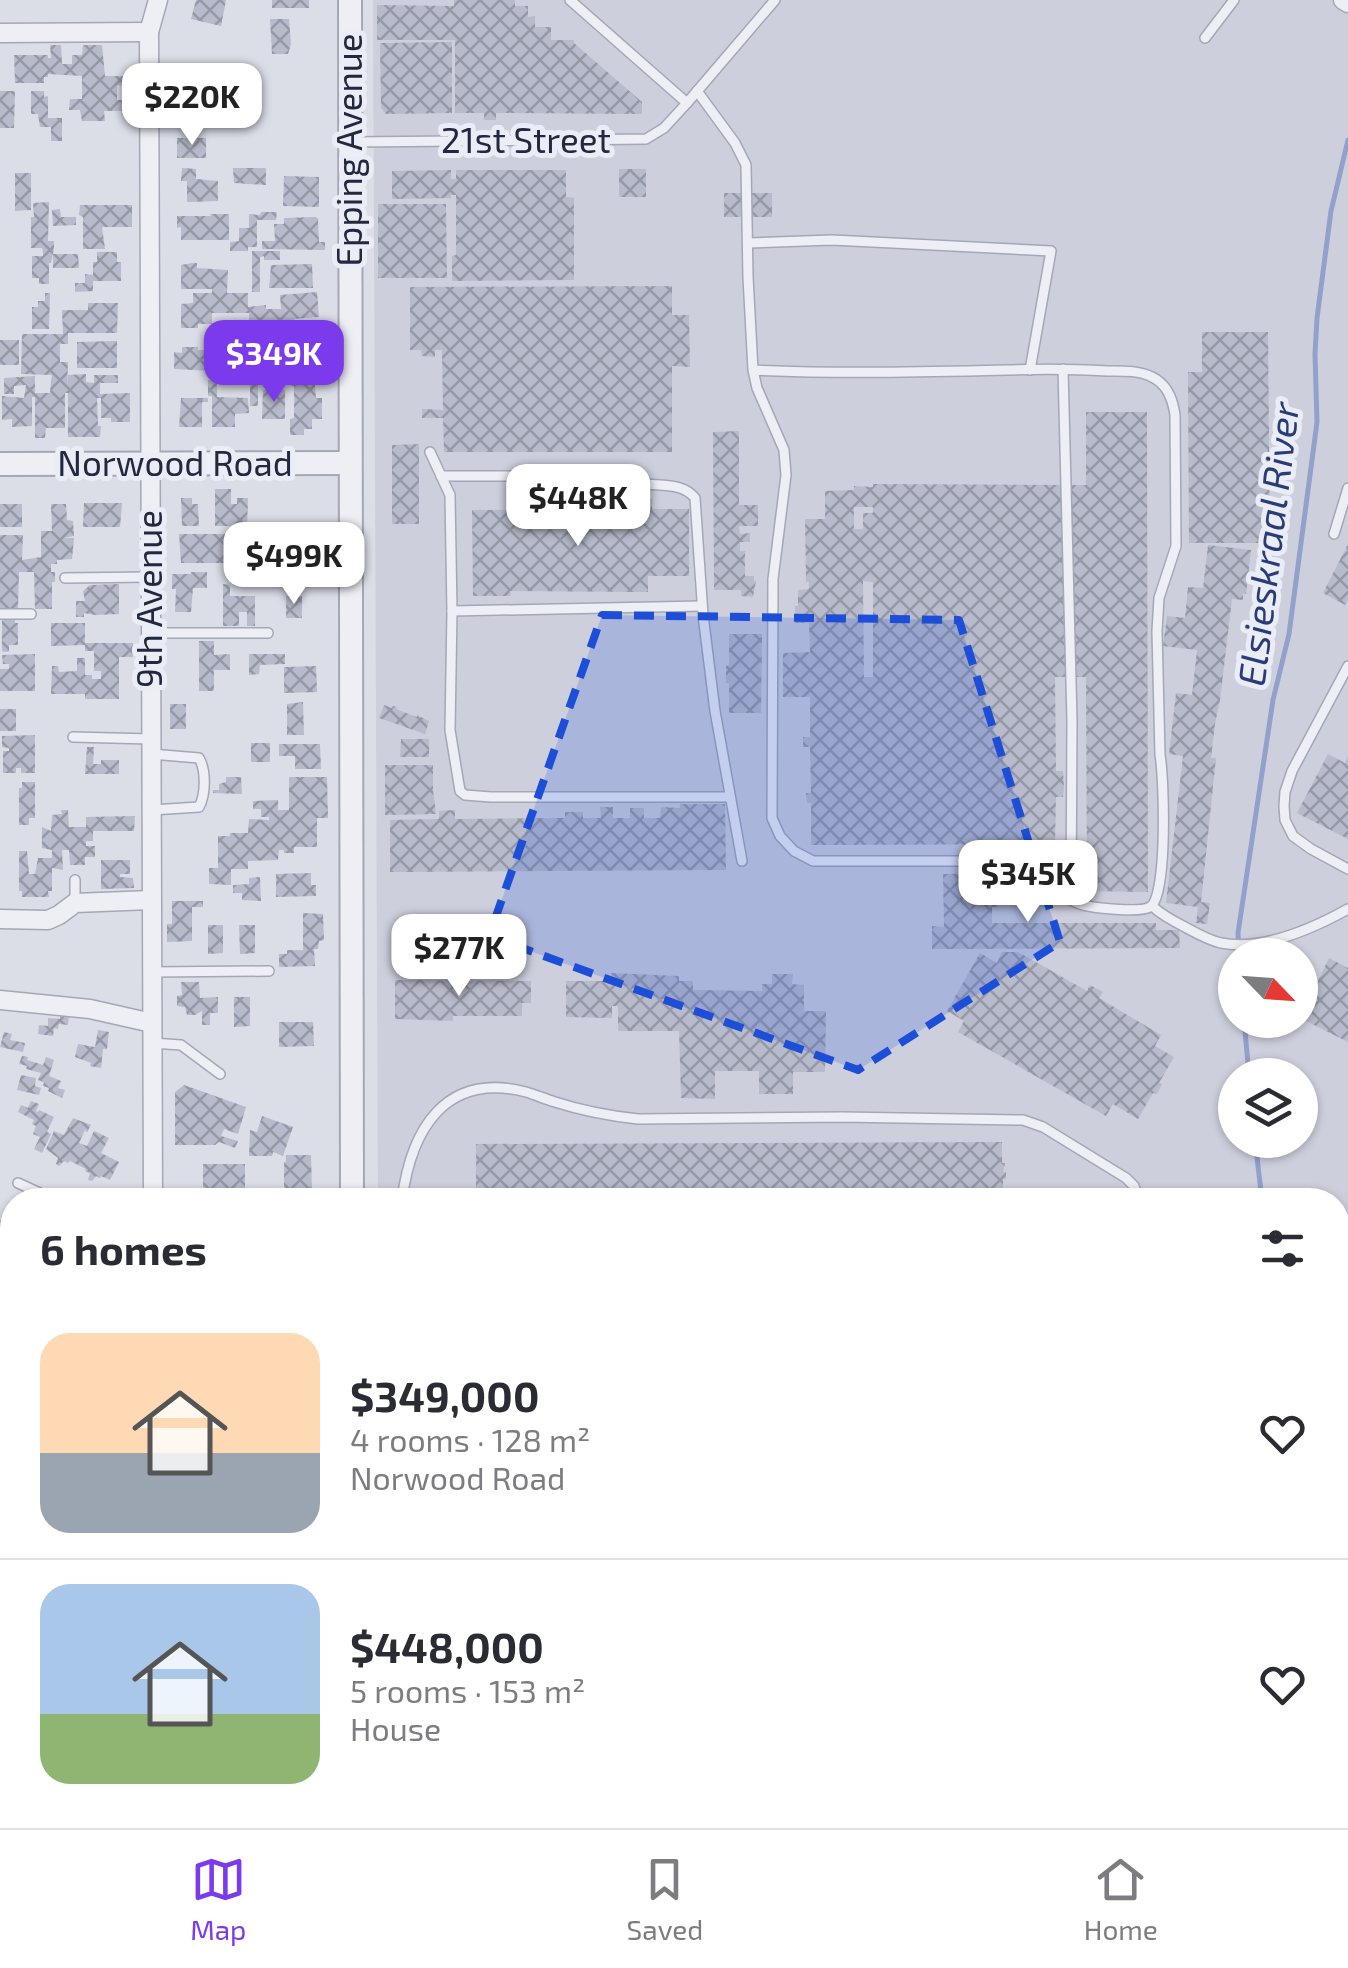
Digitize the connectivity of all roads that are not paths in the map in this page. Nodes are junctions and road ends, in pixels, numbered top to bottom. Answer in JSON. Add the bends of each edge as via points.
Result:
{"nodes":[{"id":1,"x":158,"y":0,"type":"edge"},
{"id":2,"x":350,"y":0,"type":"edge"},
{"id":3,"x":570,"y":0,"type":"edge"},
{"id":4,"x":775,"y":0,"type":"edge"},
{"id":5,"x":1234,"y":0,"type":"edge"},
{"id":6,"x":150,"y":32,"type":"junction"},
{"id":7,"x":0,"y":33,"type":"edge"},
{"id":8,"x":1205,"y":38,"type":"dead end"},
{"id":9,"x":697,"y":91,"type":"junction"},
{"id":10,"x":687,"y":103,"type":"junction"},
{"id":11,"x":350,"y":142,"type":"junction"},
{"id":12,"x":748,"y":243,"type":"junction"},
{"id":13,"x":1063,"y":368,"type":"junction"},
{"id":14,"x":753,"y":370,"type":"junction"},
{"id":15,"x":1030,"y":370,"type":"junction"},
{"id":16,"x":430,"y":452,"type":"dead end"},
{"id":17,"x":350,"y":463,"type":"junction"},
{"id":18,"x":0,"y":464,"type":"edge"},
{"id":19,"x":150,"y":464,"type":"junction"},
{"id":20,"x":441,"y":476,"type":"junction"},
{"id":21,"x":1348,"y":488,"type":"edge"},
{"id":22,"x":1334,"y":534,"type":"dead end"},
{"id":23,"x":150,"y":577,"type":"junction"},
{"id":24,"x":65,"y":578,"type":"dead end"},
{"id":25,"x":702,"y":606,"type":"junction"},
{"id":26,"x":452,"y":611,"type":"junction"},
{"id":27,"x":0,"y":614,"type":"edge"},
{"id":28,"x":31,"y":614,"type":"dead end"},
{"id":29,"x":150,"y":633,"type":"junction"},
{"id":30,"x":268,"y":633,"type":"dead end"},
{"id":31,"x":1348,"y":666,"type":"edge"},
{"id":32,"x":74,"y":737,"type":"dead end"},
{"id":33,"x":150,"y":747,"type":"junction"},
{"id":34,"x":730,"y":797,"type":"junction"},
{"id":35,"x":151,"y":810,"type":"junction"},
{"id":36,"x":742,"y":862,"type":"dead end"},
{"id":37,"x":1348,"y":869,"type":"edge"},
{"id":38,"x":75,"y":880,"type":"dead end"},
{"id":39,"x":152,"y":900,"type":"junction"},
{"id":40,"x":1071,"y":900,"type":"junction"},
{"id":41,"x":75,"y":904,"type":"junction"},
{"id":42,"x":1152,"y":906,"type":"junction"},
{"id":43,"x":1348,"y":909,"type":"edge"},
{"id":44,"x":0,"y":919,"type":"edge"},
{"id":45,"x":270,"y":971,"type":"dead end"},
{"id":46,"x":151,"y":972,"type":"junction"},
{"id":47,"x":0,"y":1000,"type":"edge"},
{"id":48,"x":152,"y":1023,"type":"junction"},
{"id":49,"x":152,"y":1042,"type":"junction"},
{"id":50,"x":220,"y":1074,"type":"dead end"},
{"id":51,"x":18,"y":1183,"type":"dead end"},
{"id":52,"x":29,"y":1188,"type":"edge"},
{"id":53,"x":153,"y":1188,"type":"edge"},
{"id":54,"x":352,"y":1188,"type":"edge"},
{"id":55,"x":404,"y":1188,"type":"edge"},
{"id":56,"x":1135,"y":1188,"type":"edge"}],
"edges":[{"from":1,"to":6,"type":"street","name":"9th Avenue"},
{"from":2,"to":11,"type":"street","name":"Epping Avenue"},
{"from":3,"to":10,"type":"lane"},
{"from":4,"to":9,"type":"lane","name":"21st Street"},
{"from":5,"to":8,"type":"lane"},
{"from":6,"to":7,"type":"street"},
{"from":6,"to":19,"type":"street","name":"9th Avenue"},
{"from":9,"to":10,"type":"lane","name":"21st Street"},
{"from":9,"to":12,"type":"lane","via":[[746,165]]},
{"from":10,"to":11,"type":"lane","name":"21st Street","via":[[654,136],[638,141]]},
{"from":11,"to":17,"type":"street","name":"Epping Avenue"},
{"from":12,"to":14,"type":"lane"},
{"from":12,"to":15,"type":"lane","via":[[832,240],[1051,251]]},
{"from":13,"to":15,"type":"lane"},
{"from":13,"to":40,"type":"lane"},
{"from":13,"to":42,"type":"lane","via":[[1136,372],[1162,384],[1173,400],[1176,546],[1158,615],[1162,856]]},
{"from":14,"to":15,"type":"lane"},
{"from":14,"to":40,"type":"lane","via":[[784,450],[786,475],[773,579],[774,827],[813,861],[989,862],[1013,867]]},
{"from":16,"to":20,"type":"lane"},
{"from":17,"to":19,"type":"street","name":"Norwood Road"},
{"from":17,"to":54,"type":"street","name":"Epping Avenue"},
{"from":18,"to":19,"type":"street","name":"Norwood Road"},
{"from":19,"to":23,"type":"street","name":"9th Avenue"},
{"from":20,"to":25,"type":"lane","via":[[680,487],[698,507]]},
{"from":20,"to":26,"type":"lane","via":[[450,496]]},
{"from":21,"to":22,"type":"lane"},
{"from":23,"to":24,"type":"lane"},
{"from":23,"to":29,"type":"street","name":"9th Avenue"},
{"from":25,"to":26,"type":"lane"},
{"from":25,"to":34,"type":"lane"},
{"from":26,"to":34,"type":"lane","via":[[450,730],[460,792]]},
{"from":27,"to":28,"type":"lane"},
{"from":29,"to":30,"type":"lane"},
{"from":29,"to":33,"type":"street","name":"9th Avenue"},
{"from":31,"to":37,"type":"lane","via":[[1292,771],[1284,806],[1298,841]]},
{"from":32,"to":33,"type":"lane"},
{"from":33,"to":35,"type":"street","name":"9th Avenue"},
{"from":33,"to":35,"type":"lane","via":[[202,760],[204,798],[196,808]]},
{"from":34,"to":36,"type":"lane"},
{"from":35,"to":39,"type":"street","name":"9th Avenue"},
{"from":38,"to":41,"type":"lane"},
{"from":39,"to":41,"type":"street"},
{"from":39,"to":46,"type":"street","name":"9th Avenue"},
{"from":40,"to":42,"type":"lane","via":[[1091,907]]},
{"from":41,"to":44,"type":"street","via":[[48,920]]},
{"from":42,"to":43,"type":"lane","via":[[1224,944],[1297,932]]},
{"from":45,"to":46,"type":"lane"},
{"from":46,"to":48,"type":"street","name":"9th Avenue"},
{"from":47,"to":48,"type":"street"},
{"from":48,"to":49,"type":"street","name":"9th Avenue"},
{"from":49,"to":50,"type":"lane","via":[[181,1045]]},
{"from":49,"to":53,"type":"street","name":"9th Avenue"},
{"from":51,"to":52,"type":"lane"},
{"from":55,"to":56,"type":"lane","via":[[411,1154],[433,1113],[454,1097],[498,1088],[638,1119],[1023,1120]]}]}
